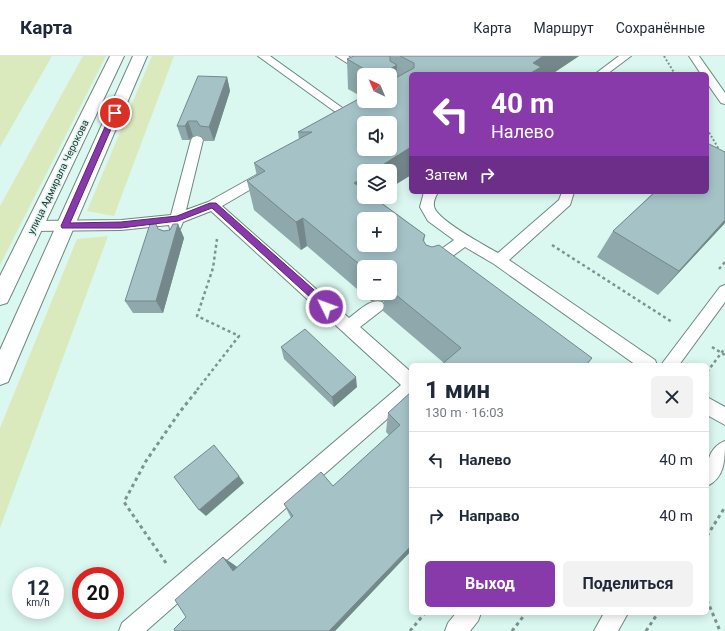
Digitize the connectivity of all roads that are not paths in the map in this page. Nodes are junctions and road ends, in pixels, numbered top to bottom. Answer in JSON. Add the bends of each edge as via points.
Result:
{"nodes":[{"id":1,"x":117,"y":56,"type":"edge"},
{"id":2,"x":140,"y":56,"type":"edge"},
{"id":3,"x":263,"y":56,"type":"edge"},
{"id":4,"x":341,"y":56,"type":"edge"},
{"id":5,"x":626,"y":56,"type":"edge"},
{"id":6,"x":694,"y":56,"type":"edge"},
{"id":7,"x":361,"y":68,"type":"edge"},
{"id":8,"x":603,"y":72,"type":"edge"},
{"id":9,"x":705,"y":72,"type":"edge"},
{"id":10,"x":709,"y":78,"type":"edge"},
{"id":11,"x":725,"y":101,"type":"edge"},
{"id":12,"x":357,"y":122,"type":"edge"},
{"id":13,"x":357,"y":124,"type":"edge"},
{"id":14,"x":344,"y":131,"type":"edge"},
{"id":15,"x":197,"y":140,"type":"dead end"},
{"id":16,"x":275,"y":170,"type":"edge"},
{"id":17,"x":429,"y":194,"type":"edge"},
{"id":18,"x":567,"y":194,"type":"edge"},
{"id":19,"x":213,"y":205,"type":"junction"},
{"id":20,"x":178,"y":219,"type":"junction"},
{"id":21,"x":34,"y":226,"type":"junction"},
{"id":22,"x":65,"y":226,"type":"junction"},
{"id":23,"x":171,"y":238,"type":"edge"},
{"id":24,"x":464,"y":240,"type":"junction"},
{"id":25,"x":499,"y":260,"type":"junction"},
{"id":26,"x":427,"y":267,"type":"edge"},
{"id":27,"x":725,"y":291,"type":"edge"},
{"id":28,"x":0,"y":297,"type":"edge"},
{"id":29,"x":377,"y":306,"type":"dead end"},
{"id":30,"x":349,"y":327,"type":"junction"},
{"id":31,"x":646,"y":363,"type":"edge"},
{"id":32,"x":670,"y":363,"type":"edge"},
{"id":33,"x":0,"y":375,"type":"edge"},
{"id":34,"x":409,"y":381,"type":"edge"},
{"id":35,"x":409,"y":389,"type":"edge"},
{"id":36,"x":709,"y":406,"type":"edge"},
{"id":37,"x":725,"y":417,"type":"edge"},
{"id":38,"x":725,"y":450,"type":"edge"},
{"id":39,"x":709,"y":474,"type":"edge"},
{"id":40,"x":468,"y":615,"type":"edge"},
{"id":41,"x":616,"y":615,"type":"edge"},
{"id":42,"x":130,"y":631,"type":"edge"},
{"id":43,"x":456,"y":631,"type":"edge"},
{"id":44,"x":605,"y":631,"type":"edge"}],
"edges":[{"from":1,"to":21,"type":"street","name":"улица Адмирала Черокова"},
{"from":2,"to":22,"type":"street","name":"улица Адмирала Черокова"},
{"from":3,"to":12,"type":"lane"},
{"from":4,"to":7,"type":"lane"},
{"from":5,"to":8,"type":"lane"},
{"from":6,"to":9,"type":"lane"},
{"from":10,"to":11,"type":"lane"},
{"from":13,"to":14,"type":"lane"},
{"from":15,"to":20,"type":"lane"},
{"from":16,"to":19,"type":"lane"},
{"from":17,"to":24,"type":"lane","via":[[427,207],[433,218]]},
{"from":18,"to":25,"type":"lane","via":[[565,202]]},
{"from":19,"to":20,"type":"lane"},
{"from":19,"to":30,"type":"lane"},
{"from":20,"to":22,"type":"lane","via":[[121,225]]},
{"from":20,"to":23,"type":"lane"},
{"from":21,"to":22,"type":"lane"},
{"from":21,"to":28,"type":"street","name":"улица Адмирала Черокова"},
{"from":22,"to":33,"type":"street","name":"улица Адмирала Черокова"},
{"from":24,"to":25,"type":"lane"},
{"from":24,"to":26,"type":"lane"},
{"from":25,"to":31,"type":"lane"},
{"from":27,"to":32,"type":"lane"},
{"from":29,"to":30,"type":"lane"},
{"from":30,"to":34,"type":"lane"},
{"from":35,"to":42,"type":"lane"},
{"from":36,"to":37,"type":"lane"},
{"from":38,"to":39,"type":"lane"},
{"from":40,"to":43,"type":"lane"},
{"from":41,"to":44,"type":"lane"}]}
